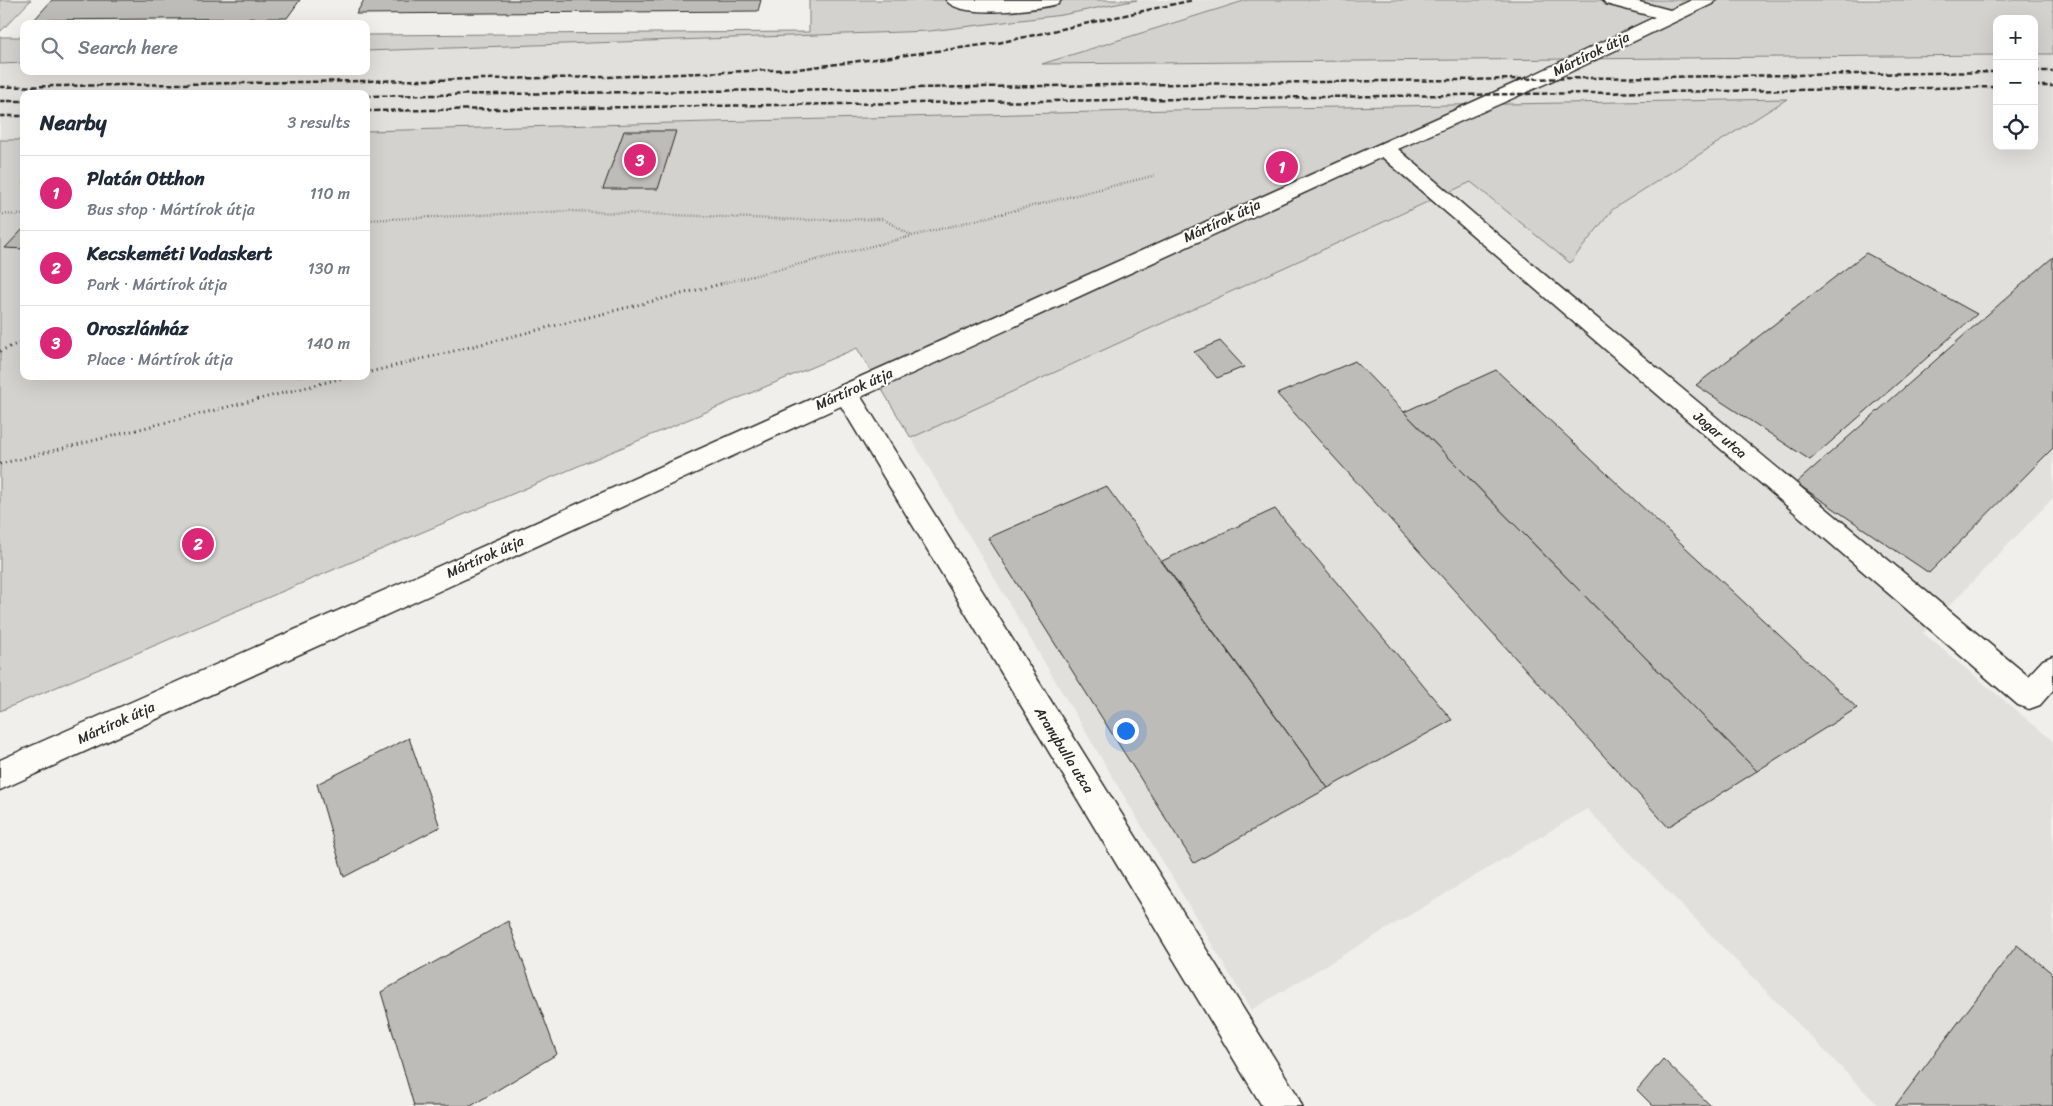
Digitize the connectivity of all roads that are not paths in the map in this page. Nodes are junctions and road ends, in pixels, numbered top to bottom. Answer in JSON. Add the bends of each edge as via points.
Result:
{"nodes":[{"id":1,"x":955,"y":0,"type":"edge"},
{"id":2,"x":1052,"y":0,"type":"edge"},
{"id":3,"x":1612,"y":0,"type":"edge"},
{"id":4,"x":1706,"y":0,"type":"edge"},
{"id":5,"x":1670,"y":16,"type":"junction"},
{"id":6,"x":1384,"y":148,"type":"junction"},
{"id":7,"x":846,"y":393,"type":"junction"},
{"id":8,"x":2053,"y":669,"type":"edge"},
{"id":9,"x":0,"y":775,"type":"edge"},
{"id":10,"x":1283,"y":1106,"type":"edge"}],
"edges":[{"from":1,"to":2,"type":"street","via":[[989,6]]},
{"from":3,"to":5,"type":"street"},
{"from":4,"to":5,"type":"street","name":"Mártírok útja"},
{"from":5,"to":6,"type":"street","name":"Mártírok útja"},
{"from":6,"to":7,"type":"street","name":"Mártírok útja"},
{"from":6,"to":8,"type":"street","name":"Jogar utca","via":[[2029,696]]},
{"from":7,"to":9,"type":"street","name":"Mártírok útja"},
{"from":7,"to":10,"type":"street","name":"Aranybulla utca"}]}
